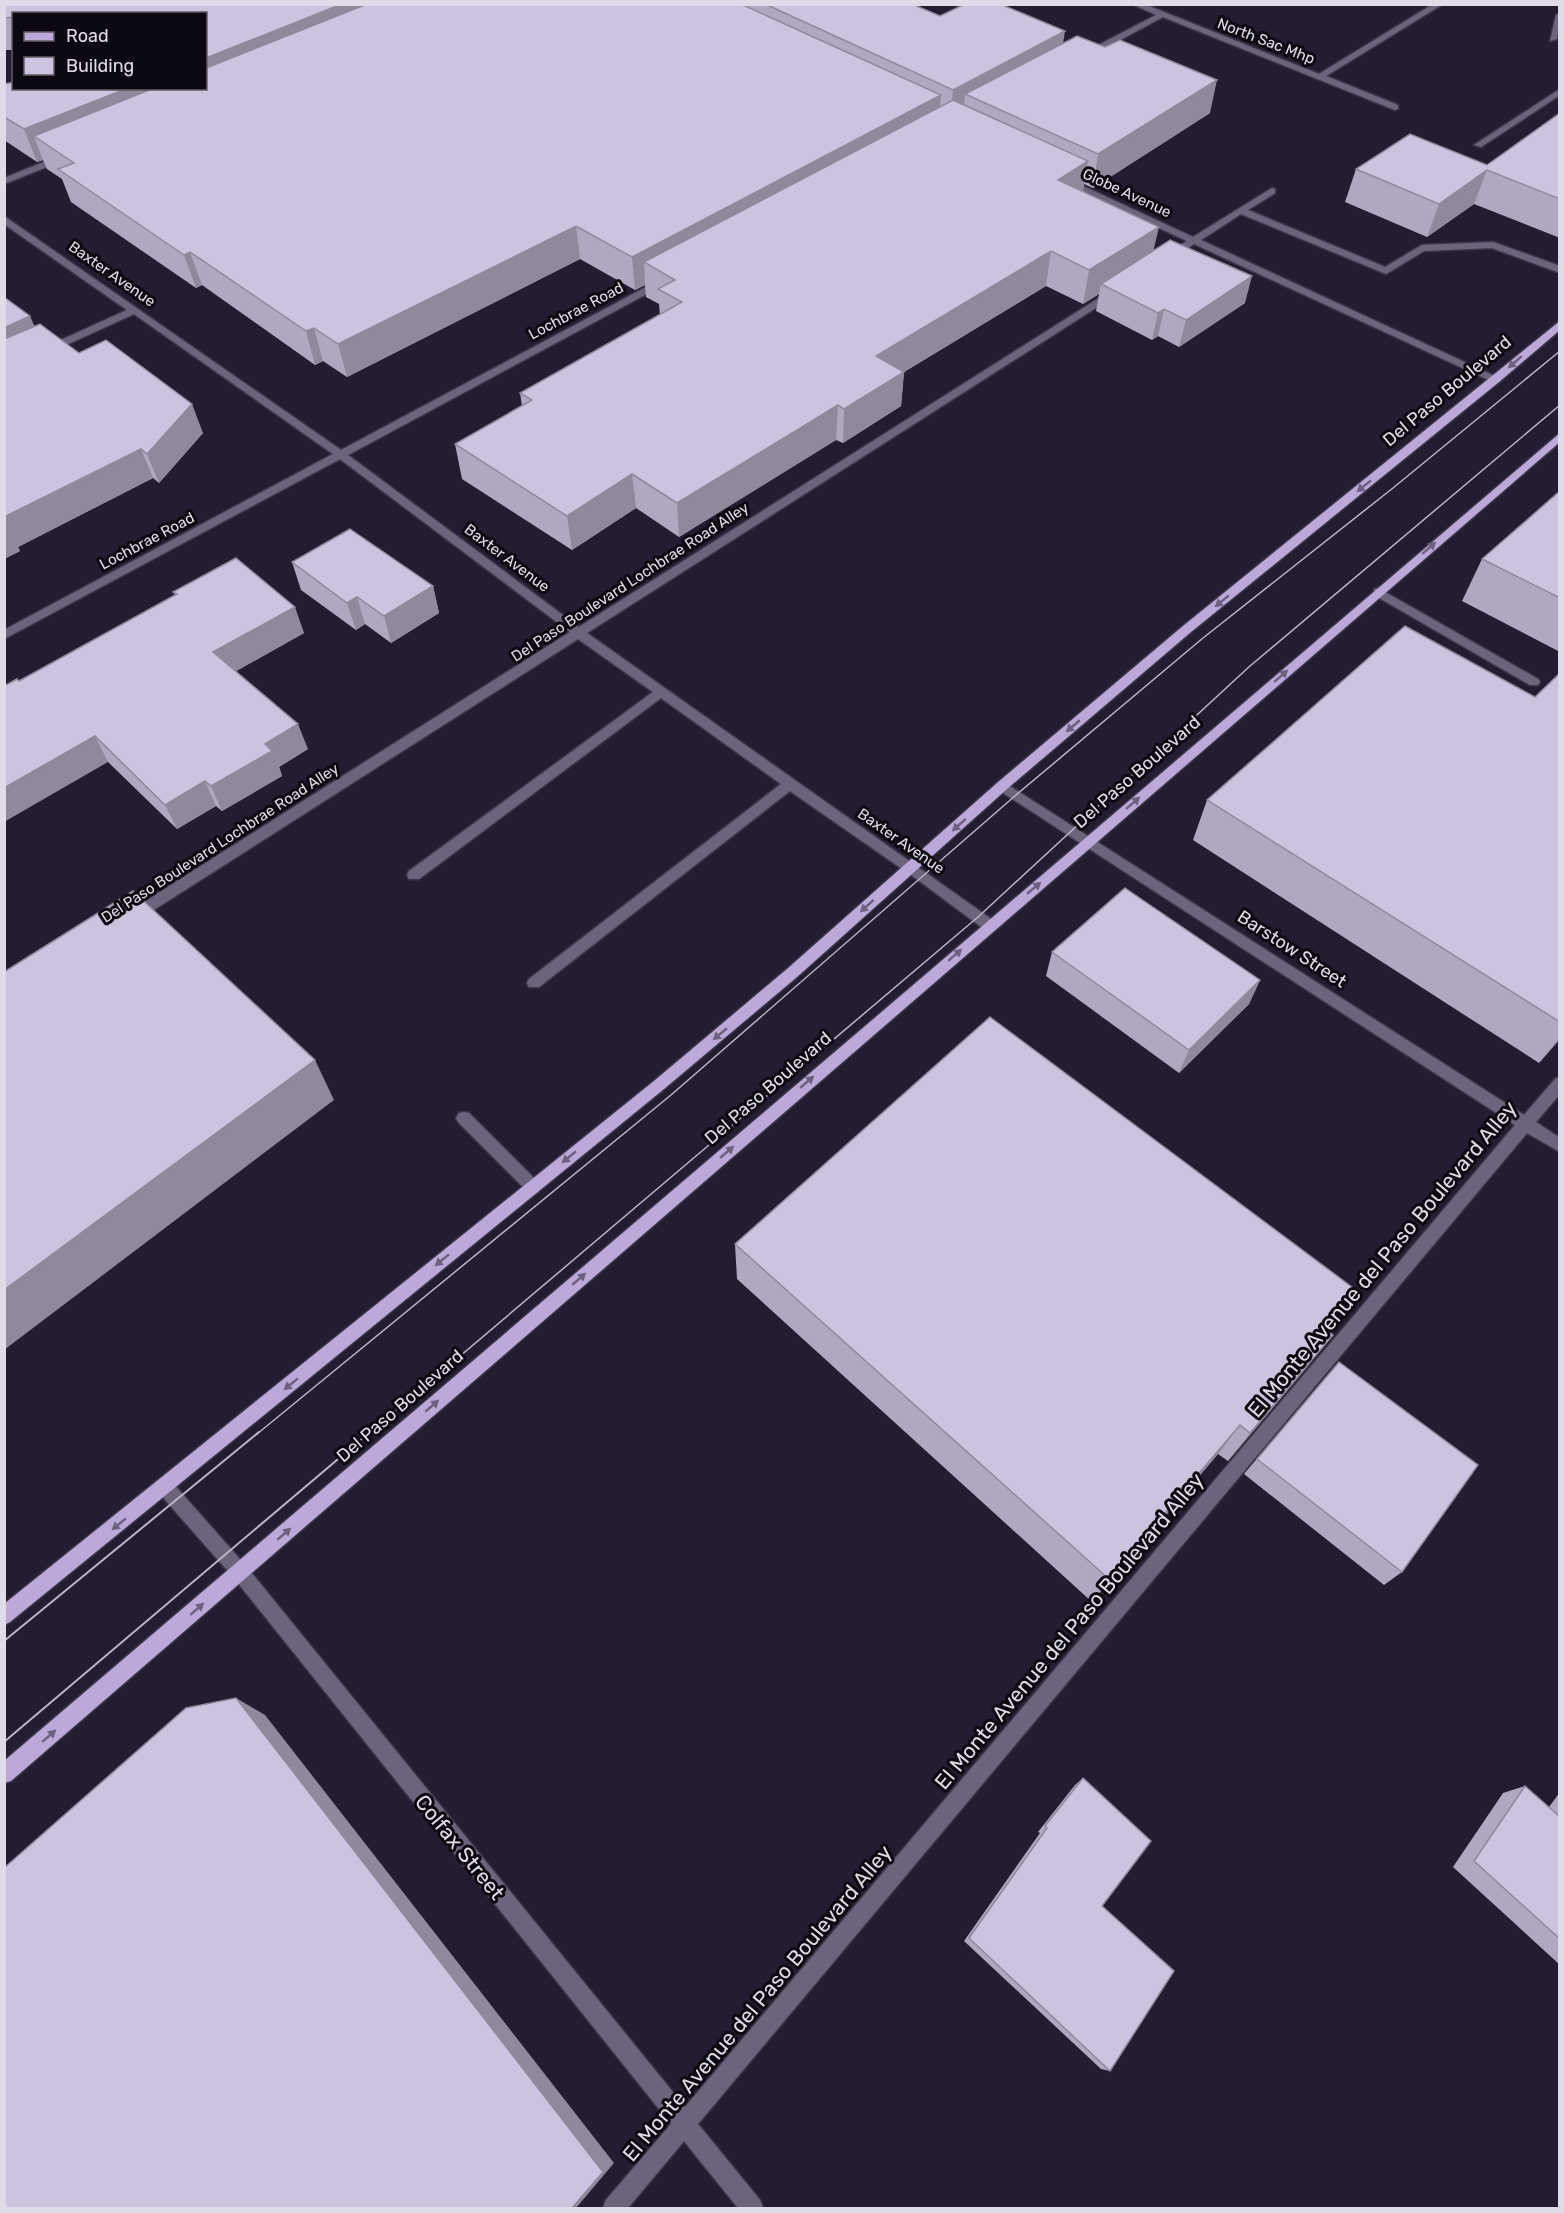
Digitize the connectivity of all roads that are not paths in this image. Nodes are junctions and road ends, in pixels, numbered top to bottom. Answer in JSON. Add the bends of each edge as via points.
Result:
{"nodes":[{"id":1,"x":1136,"y":4,"type":"edge"},
{"id":2,"x":1439,"y":4,"type":"edge"},
{"id":3,"x":1161,"y":15,"type":"junction"},
{"id":4,"x":1560,"y":15,"type":"edge"},
{"id":5,"x":1553,"y":39,"type":"dead end"},
{"id":6,"x":1074,"y":61,"type":"edge"},
{"id":7,"x":1319,"y":77,"type":"junction"},
{"id":8,"x":1560,"y":91,"type":"edge"},
{"id":9,"x":1395,"y":107,"type":"dead end"},
{"id":10,"x":1478,"y":145,"type":"dead end"},
{"id":11,"x":70,"y":155,"type":"edge"},
{"id":12,"x":1056,"y":177,"type":"edge"},
{"id":13,"x":4,"y":181,"type":"edge"},
{"id":14,"x":1272,"y":191,"type":"dead end"},
{"id":15,"x":1241,"y":211,"type":"junction"},
{"id":16,"x":4,"y":219,"type":"edge"},
{"id":17,"x":1194,"y":241,"type":"junction"},
{"id":18,"x":1154,"y":266,"type":"edge"},
{"id":19,"x":1560,"y":270,"type":"edge"},
{"id":20,"x":677,"y":274,"type":"edge"},
{"id":21,"x":1124,"y":286,"type":"edge"},
{"id":22,"x":135,"y":310,"type":"junction"},
{"id":23,"x":1560,"y":324,"type":"edge"},
{"id":24,"x":37,"y":355,"type":"edge"},
{"id":25,"x":1495,"y":380,"type":"junction"},
{"id":26,"x":1560,"y":436,"type":"edge"},
{"id":27,"x":340,"y":454,"type":"junction"},
{"id":28,"x":1378,"y":592,"type":"junction"},
{"id":29,"x":579,"y":633,"type":"junction"},
{"id":30,"x":4,"y":635,"type":"edge"},
{"id":31,"x":1534,"y":682,"type":"dead end"},
{"id":32,"x":661,"y":692,"type":"junction"},
{"id":33,"x":790,"y":784,"type":"junction"},
{"id":34,"x":1002,"y":786,"type":"junction"},
{"id":35,"x":1089,"y":842,"type":"junction"},
{"id":36,"x":911,"y":868,"type":"junction"},
{"id":37,"x":414,"y":875,"type":"dead end"},
{"id":38,"x":124,"y":922,"type":"edge"},
{"id":39,"x":989,"y":925,"type":"junction"},
{"id":40,"x":534,"y":983,"type":"dead end"},
{"id":41,"x":1560,"y":1083,"type":"edge"},
{"id":42,"x":464,"y":1118,"type":"dead end"},
{"id":43,"x":1525,"y":1123,"type":"junction"},
{"id":44,"x":1560,"y":1146,"type":"edge"},
{"id":45,"x":533,"y":1186,"type":"junction"},
{"id":46,"x":165,"y":1487,"type":"junction"},
{"id":47,"x":240,"y":1572,"type":"junction"},
{"id":48,"x":4,"y":1616,"type":"edge"},
{"id":49,"x":4,"y":1774,"type":"edge"},
{"id":50,"x":684,"y":2125,"type":"junction"},
{"id":51,"x":614,"y":2208,"type":"edge"},
{"id":52,"x":752,"y":2208,"type":"edge"}],
"edges":[{"from":1,"to":3,"type":"street","name":"North Sac Mhp"},
{"from":2,"to":7,"type":"street","name":"North Sac Mhp"},
{"from":3,"to":6,"type":"street"},
{"from":3,"to":7,"type":"street","name":"North Sac Mhp"},
{"from":4,"to":5,"type":"street"},
{"from":7,"to":9,"type":"street","name":"North Sac Mhp"},
{"from":8,"to":10,"type":"street"},
{"from":11,"to":13,"type":"street"},
{"from":12,"to":17,"type":"street","name":"Globe Avenue"},
{"from":14,"to":15,"type":"street"},
{"from":15,"to":17,"type":"street"},
{"from":15,"to":19,"type":"street","via":[[1386,271],[1422,248],[1493,244]]},
{"from":16,"to":22,"type":"street","name":"Baxter Avenue"},
{"from":17,"to":18,"type":"street"},
{"from":17,"to":25,"type":"street","name":"Globe Avenue"},
{"from":20,"to":27,"type":"street","name":"Lochbrae Road"},
{"from":21,"to":29,"type":"street","name":"Del Paso Boulevard Lochbrae Road Alley"},
{"from":22,"to":24,"type":"street"},
{"from":22,"to":27,"type":"street","name":"Baxter Avenue"},
{"from":23,"to":25,"type":"main road","name":"Del Paso Boulevard","one_way":true},
{"from":25,"to":34,"type":"main road","name":"Del Paso Boulevard","one_way":true},
{"from":28,"to":26,"type":"main road","name":"Del Paso Boulevard","one_way":true},
{"from":27,"to":29,"type":"street","name":"Baxter Avenue"},
{"from":27,"to":30,"type":"street","name":"Lochbrae Road"},
{"from":28,"to":31,"type":"street"},
{"from":35,"to":28,"type":"main road","name":"Del Paso Boulevard","one_way":true},
{"from":29,"to":32,"type":"street","name":"Baxter Avenue"},
{"from":29,"to":38,"type":"street","name":"Del Paso Boulevard Lochbrae Road Alley"},
{"from":32,"to":33,"type":"street","name":"Baxter Avenue"},
{"from":32,"to":37,"type":"street"},
{"from":33,"to":36,"type":"street","name":"Baxter Avenue"},
{"from":33,"to":40,"type":"street"},
{"from":34,"to":35,"type":"street","name":"Barstow Street"},
{"from":34,"to":36,"type":"main road","name":"Del Paso Boulevard","one_way":true},
{"from":39,"to":35,"type":"main road","name":"Del Paso Boulevard","one_way":true},
{"from":35,"to":43,"type":"street","name":"Barstow Street"},
{"from":36,"to":39,"type":"street","name":"Baxter Avenue"},
{"from":36,"to":45,"type":"main road","name":"Del Paso Boulevard","one_way":true,"via":[[783,981]]},
{"from":47,"to":39,"type":"main road","name":"Del Paso Boulevard","one_way":true},
{"from":41,"to":43,"type":"street","name":"El Monte Avenue del Paso Boulevard Alley"},
{"from":42,"to":45,"type":"street"},
{"from":43,"to":44,"type":"street","name":"Barstow Street"},
{"from":43,"to":50,"type":"street","name":"El Monte Avenue del Paso Boulevard Alley"},
{"from":45,"to":46,"type":"main road","name":"Del Paso Boulevard","one_way":true},
{"from":46,"to":47,"type":"street","name":"Colfax Street"},
{"from":46,"to":48,"type":"main road","name":"Del Paso Boulevard","one_way":true},
{"from":49,"to":47,"type":"main road","name":"Del Paso Boulevard","one_way":true},
{"from":47,"to":50,"type":"street","name":"Colfax Street"},
{"from":50,"to":51,"type":"street","name":"El Monte Avenue del Paso Boulevard Alley"},
{"from":50,"to":52,"type":"street","name":"Colfax Street"}]}
